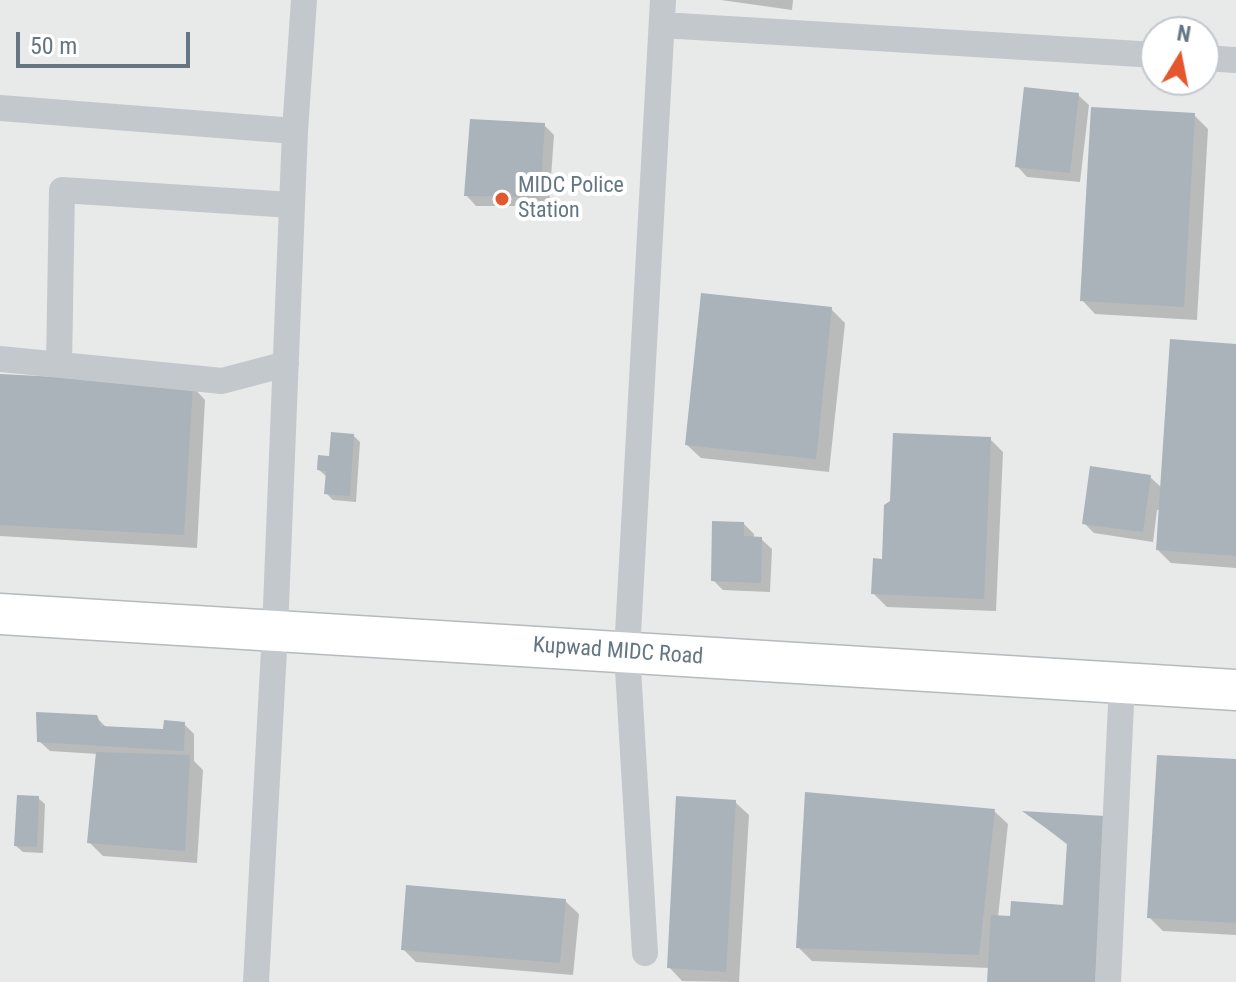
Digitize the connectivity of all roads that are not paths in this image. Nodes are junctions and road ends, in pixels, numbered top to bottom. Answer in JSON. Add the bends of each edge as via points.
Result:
{"nodes":[{"id":1,"x":304,"y":0,"type":"edge"},
{"id":2,"x":662,"y":12,"type":"edge"},
{"id":3,"x":1140,"y":54,"type":"edge"},
{"id":4,"x":0,"y":108,"type":"edge"},
{"id":5,"x":295,"y":131,"type":"junction"},
{"id":6,"x":292,"y":205,"type":"junction"},
{"id":7,"x":0,"y":359,"type":"edge"},
{"id":8,"x":286,"y":364,"type":"junction"},
{"id":9,"x":59,"y":365,"type":"junction"},
{"id":10,"x":0,"y":614,"type":"edge"},
{"id":11,"x":275,"y":631,"type":"junction"},
{"id":12,"x":627,"y":652,"type":"junction"},
{"id":13,"x":1122,"y":683,"type":"junction"},
{"id":14,"x":1236,"y":690,"type":"edge"},
{"id":15,"x":645,"y":953,"type":"dead end"},
{"id":16,"x":256,"y":982,"type":"edge"},
{"id":17,"x":1108,"y":982,"type":"edge"}],
"edges":[{"from":1,"to":5,"type":"street"},
{"from":2,"to":3,"type":"street"},
{"from":2,"to":12,"type":"street"},
{"from":4,"to":5,"type":"street"},
{"from":5,"to":6,"type":"street"},
{"from":6,"to":8,"type":"street"},
{"from":6,"to":9,"type":"street","via":[[62,190]]},
{"from":7,"to":9,"type":"street"},
{"from":8,"to":9,"type":"street","via":[[222,381]]},
{"from":8,"to":11,"type":"street"},
{"from":10,"to":11,"type":"main road","name":"Kupwad MIDC Road"},
{"from":11,"to":12,"type":"main road","name":"Kupwad MIDC Road"},
{"from":11,"to":16,"type":"street"},
{"from":12,"to":13,"type":"main road","name":"Kupwad MIDC Road"},
{"from":12,"to":15,"type":"street"},
{"from":13,"to":14,"type":"main road","name":"Kupwad MIDC Road"},
{"from":13,"to":17,"type":"street"}]}
